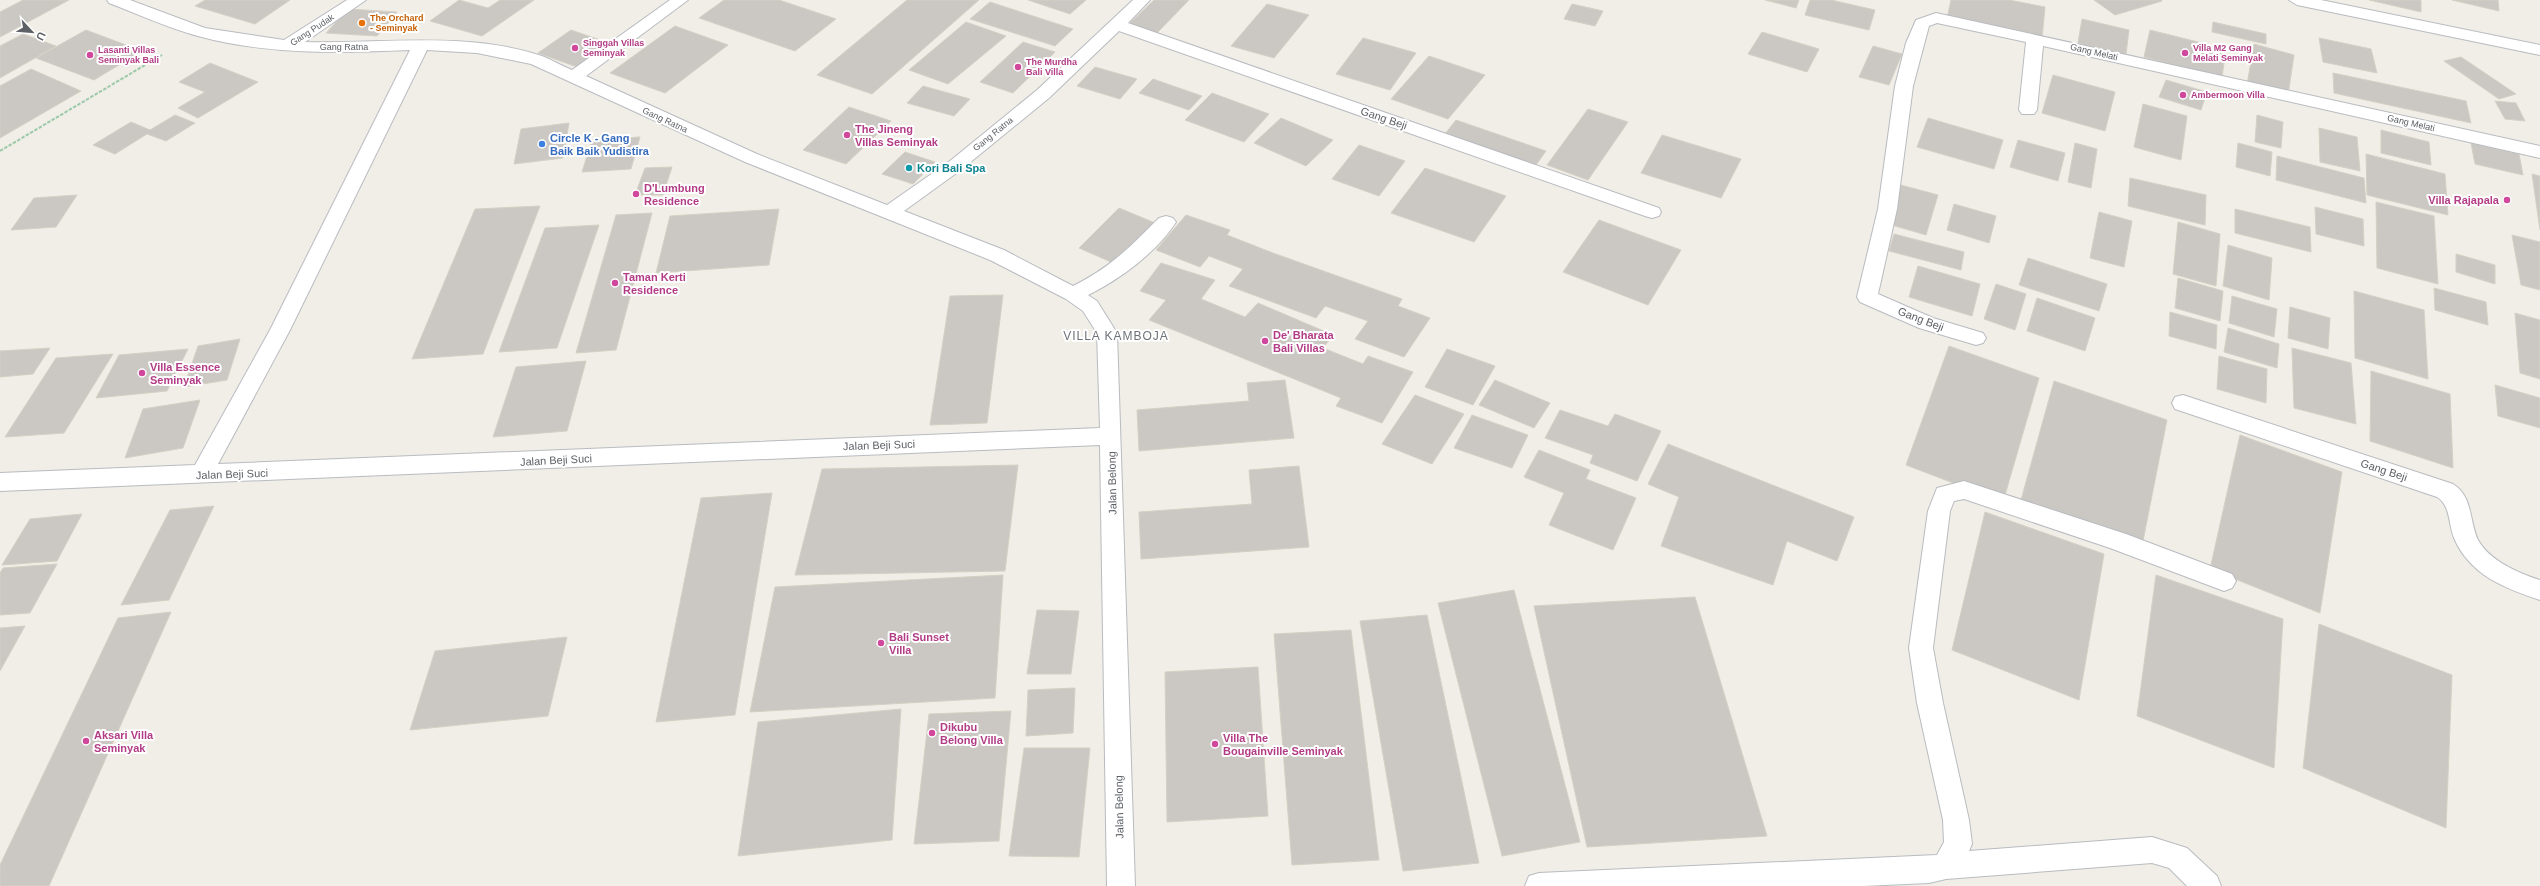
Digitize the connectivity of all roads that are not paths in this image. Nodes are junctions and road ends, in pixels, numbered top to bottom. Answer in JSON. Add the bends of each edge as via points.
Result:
{"nodes":[{"id":1,"x":116,"y":0,"type":"edge"},
{"id":2,"x":358,"y":0,"type":"edge"},
{"id":3,"x":680,"y":0,"type":"edge"},
{"id":4,"x":1142,"y":0,"type":"edge"},
{"id":5,"x":2297,"y":0,"type":"edge"},
{"id":6,"x":1116,"y":24,"type":"junction"},
{"id":7,"x":2035,"y":39,"type":"junction"},
{"id":8,"x":421,"y":45,"type":"junction"},
{"id":9,"x":287,"y":46,"type":"junction"},
{"id":10,"x":2540,"y":50,"type":"edge"},
{"id":11,"x":574,"y":77,"type":"junction"},
{"id":12,"x":2028,"y":110,"type":"dead end"},
{"id":13,"x":2540,"y":152,"type":"edge"},
{"id":14,"x":890,"y":212,"type":"junction"},
{"id":15,"x":1652,"y":212,"type":"dead end"},
{"id":16,"x":1166,"y":222,"type":"dead end"},
{"id":17,"x":1072,"y":294,"type":"junction"},
{"id":18,"x":1867,"y":297,"type":"joint"},
{"id":19,"x":1976,"y":338,"type":"dead end"},
{"id":20,"x":2183,"y":403,"type":"dead end"},
{"id":21,"x":1111,"y":436,"type":"junction"},
{"id":22,"x":201,"y":475,"type":"junction"},
{"id":23,"x":0,"y":482,"type":"edge"},
{"id":24,"x":2224,"y":581,"type":"dead end"},
{"id":25,"x":2540,"y":590,"type":"edge"},
{"id":26,"x":1946,"y":866,"type":"junction"},
{"id":27,"x":1121,"y":886,"type":"edge"},
{"id":28,"x":1539,"y":886,"type":"edge"},
{"id":29,"x":2207,"y":886,"type":"edge"}],
"edges":[{"from":1,"to":9,"type":"street","name":"Gang Ratna","via":[[202,32]]},
{"from":2,"to":9,"type":"street","name":"Gang Pudak"},
{"from":3,"to":11,"type":"street"},
{"from":4,"to":6,"type":"street","name":"Gang Ratna"},
{"from":5,"to":10,"type":"street"},
{"from":6,"to":14,"type":"street","name":"Gang Ratna","via":[[1043,94],[956,165]]},
{"from":6,"to":15,"type":"street","name":"Gang Beji"},
{"from":7,"to":12,"type":"street"},
{"from":7,"to":13,"type":"street","name":"Gang Melati"},
{"from":7,"to":18,"type":"street","name":"Gang Melati","via":[[1946,19],[1936,18],[1922,23],[1908,71],[1890,198]]},
{"from":8,"to":9,"type":"street","name":"Gang Ratna","via":[[345,48]]},
{"from":8,"to":11,"type":"street","name":"Gang Ratna","via":[[477,48],[514,54],[536,60]]},
{"from":8,"to":22,"type":"street","via":[[284,323]]},
{"from":11,"to":14,"type":"street","name":"Gang Ratna","via":[[751,158]]},
{"from":14,"to":17,"type":"street","name":"Jalan Belong","via":[[997,255]]},
{"from":16,"to":17,"type":"street","via":[[1128,261],[1106,278]]},
{"from":17,"to":21,"type":"street","name":"Jalan Belong","via":[[1090,306],[1106,333]]},
{"from":18,"to":19,"type":"street","name":"Gang Beji","via":[[1926,323]]},
{"from":20,"to":25,"type":"street","name":"Gang Beji","via":[[2420,481],[2450,494],[2458,504],[2466,539],[2478,556],[2493,568],[2522,584]]},
{"from":21,"to":22,"type":"street","name":"Jalan Beji Suci"},
{"from":21,"to":27,"type":"street","name":"Jalan Belong"},
{"from":22,"to":23,"type":"street","name":"Jalan Beji Suci"},
{"from":24,"to":26,"type":"street","via":[[2118,541],[1964,490],[1945,494],[1939,511],[1921,648],[1930,703],[1956,820],[1958,844]]},
{"from":26,"to":28,"type":"street","via":[[1929,870]]},
{"from":26,"to":29,"type":"street","via":[[2152,850],[2177,857]]}]}
